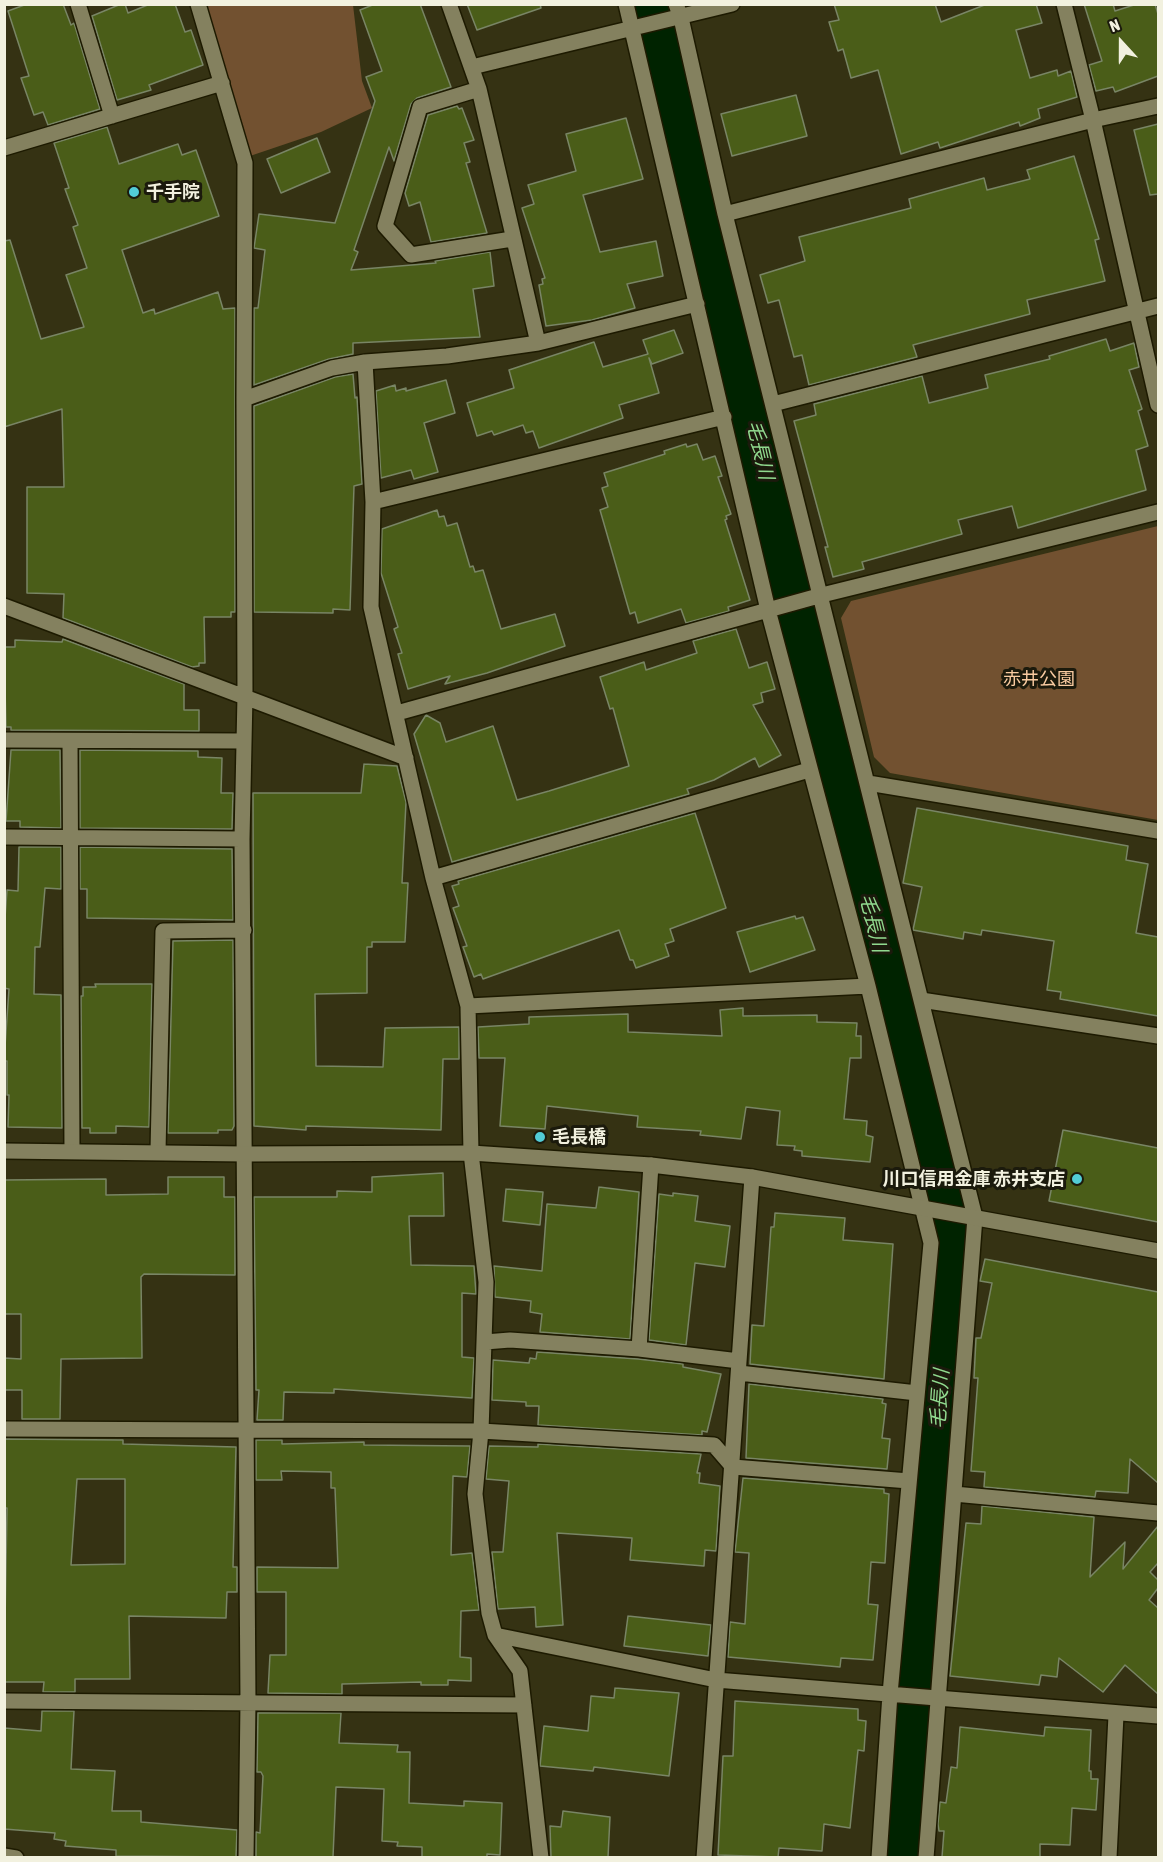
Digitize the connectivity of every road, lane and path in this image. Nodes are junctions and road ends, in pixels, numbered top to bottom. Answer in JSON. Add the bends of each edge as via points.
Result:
{"nodes":[{"id":1,"x":78,"y":4,"type":"edge"},
{"id":2,"x":198,"y":4,"type":"edge"},
{"id":3,"x":449,"y":4,"type":"edge"},
{"id":4,"x":626,"y":4,"type":"edge"},
{"id":5,"x":732,"y":4,"type":"edge"},
{"id":6,"x":1064,"y":4,"type":"edge"},
{"id":7,"x":678,"y":11,"type":"edge"},
{"id":8,"x":633,"y":30,"type":"junction"},
{"id":9,"x":472,"y":67,"type":"junction"},
{"id":10,"x":222,"y":83,"type":"junction"},
{"id":11,"x":479,"y":89,"type":"junction"},
{"id":12,"x":1158,"y":106,"type":"edge"},
{"id":13,"x":112,"y":116,"type":"junction"},
{"id":14,"x":1093,"y":120,"type":"junction"},
{"id":15,"x":4,"y":148,"type":"edge"},
{"id":16,"x":725,"y":214,"type":"junction"},
{"id":17,"x":512,"y":239,"type":"junction"},
{"id":18,"x":697,"y":304,"type":"junction"},
{"id":19,"x":1158,"y":306,"type":"edge"},
{"id":20,"x":1138,"y":311,"type":"junction"},
{"id":21,"x":538,"y":343,"type":"junction"},
{"id":22,"x":365,"y":362,"type":"junction"},
{"id":23,"x":244,"y":399,"type":"junction"},
{"id":24,"x":773,"y":404,"type":"junction"},
{"id":25,"x":1158,"y":405,"type":"edge"},
{"id":26,"x":724,"y":417,"type":"junction"},
{"id":27,"x":373,"y":502,"type":"junction"},
{"id":28,"x":1158,"y":512,"type":"edge"},
{"id":29,"x":822,"y":595,"type":"junction"},
{"id":30,"x":4,"y":606,"type":"edge"},
{"id":31,"x":768,"y":610,"type":"junction"},
{"id":32,"x":246,"y":695,"type":"junction"},
{"id":33,"x":397,"y":713,"type":"junction"},
{"id":34,"x":4,"y":740,"type":"edge"},
{"id":35,"x":70,"y":741,"type":"junction"},
{"id":36,"x":244,"y":741,"type":"junction"},
{"id":37,"x":406,"y":758,"type":"junction"},
{"id":38,"x":809,"y":770,"type":"junction"},
{"id":39,"x":868,"y":783,"type":"junction"},
{"id":40,"x":1158,"y":831,"type":"edge"},
{"id":41,"x":4,"y":837,"type":"edge"},
{"id":42,"x":69,"y":838,"type":"junction"},
{"id":43,"x":242,"y":839,"type":"junction"},
{"id":44,"x":433,"y":878,"type":"junction"},
{"id":45,"x":244,"y":930,"type":"junction"},
{"id":46,"x":868,"y":986,"type":"junction"},
{"id":47,"x":921,"y":1000,"type":"junction"},
{"id":48,"x":468,"y":1006,"type":"junction"},
{"id":49,"x":1158,"y":1036,"type":"edge"},
{"id":50,"x":4,"y":1150,"type":"edge"},
{"id":51,"x":72,"y":1151,"type":"junction"},
{"id":52,"x":158,"y":1151,"type":"junction"},
{"id":53,"x":471,"y":1153,"type":"junction"},
{"id":54,"x":245,"y":1154,"type":"junction"},
{"id":55,"x":651,"y":1165,"type":"junction"},
{"id":56,"x":752,"y":1177,"type":"junction"},
{"id":57,"x":928,"y":1210,"type":"junction"},
{"id":58,"x":971,"y":1217,"type":"junction"},
{"id":59,"x":1158,"y":1251,"type":"edge"},
{"id":60,"x":485,"y":1342,"type":"junction"},
{"id":61,"x":639,"y":1349,"type":"junction"},
{"id":62,"x":739,"y":1367,"type":"junction"},
{"id":63,"x":917,"y":1393,"type":"junction"},
{"id":64,"x":4,"y":1429,"type":"edge"},
{"id":65,"x":245,"y":1429,"type":"junction"},
{"id":66,"x":481,"y":1431,"type":"junction"},
{"id":67,"x":733,"y":1467,"type":"junction"},
{"id":68,"x":909,"y":1481,"type":"junction"},
{"id":69,"x":954,"y":1494,"type":"junction"},
{"id":70,"x":1158,"y":1513,"type":"edge"},
{"id":71,"x":495,"y":1635,"type":"junction"},
{"id":72,"x":716,"y":1680,"type":"junction"},
{"id":73,"x":897,"y":1695,"type":"junction"},
{"id":74,"x":933,"y":1699,"type":"junction"},
{"id":75,"x":4,"y":1701,"type":"edge"},
{"id":76,"x":248,"y":1702,"type":"junction"},
{"id":77,"x":524,"y":1705,"type":"junction"},
{"id":78,"x":1116,"y":1715,"type":"junction"},
{"id":79,"x":1158,"y":1716,"type":"edge"},
{"id":80,"x":4,"y":1856,"type":"edge"},
{"id":81,"x":16,"y":1857,"type":"edge"},
{"id":82,"x":246,"y":1857,"type":"edge"},
{"id":83,"x":541,"y":1857,"type":"edge"},
{"id":84,"x":704,"y":1857,"type":"edge"},
{"id":85,"x":879,"y":1857,"type":"edge"},
{"id":86,"x":926,"y":1857,"type":"edge"},
{"id":87,"x":1109,"y":1857,"type":"edge"}],
"edges":[{"from":1,"to":13,"type":"street"},
{"from":2,"to":10,"type":"street"},
{"from":3,"to":9,"type":"street"},
{"from":4,"to":8,"type":"street"},
{"from":5,"to":7,"type":"street"},
{"from":6,"to":14,"type":"street"},
{"from":7,"to":8,"type":"street"},
{"from":7,"to":16,"type":"street"},
{"from":8,"to":9,"type":"street"},
{"from":8,"to":18,"type":"street"},
{"from":9,"to":11,"type":"street"},
{"from":10,"to":13,"type":"street"},
{"from":10,"to":23,"type":"street","via":[[245,163]]},
{"from":11,"to":17,"type":"street"},
{"from":11,"to":17,"type":"street","via":[[420,107],[385,226],[411,255]]},
{"from":12,"to":14,"type":"street"},
{"from":13,"to":15,"type":"street"},
{"from":14,"to":16,"type":"street"},
{"from":14,"to":20,"type":"street"},
{"from":16,"to":24,"type":"street"},
{"from":17,"to":21,"type":"street"},
{"from":18,"to":21,"type":"street"},
{"from":18,"to":26,"type":"street"},
{"from":19,"to":20,"type":"street"},
{"from":20,"to":24,"type":"street"},
{"from":20,"to":25,"type":"street"},
{"from":21,"to":22,"type":"street"},
{"from":22,"to":23,"type":"street","via":[[301,377]]},
{"from":22,"to":27,"type":"street"},
{"from":23,"to":32,"type":"street"},
{"from":24,"to":29,"type":"street"},
{"from":26,"to":27,"type":"street"},
{"from":26,"to":31,"type":"street"},
{"from":27,"to":33,"type":"street","via":[[371,607]]},
{"from":28,"to":29,"type":"street"},
{"from":29,"to":31,"type":"street"},
{"from":29,"to":39,"type":"street"},
{"from":30,"to":32,"type":"street"},
{"from":31,"to":33,"type":"street"},
{"from":31,"to":38,"type":"street"},
{"from":32,"to":36,"type":"street"},
{"from":32,"to":37,"type":"street"},
{"from":33,"to":37,"type":"street"},
{"from":34,"to":35,"type":"street"},
{"from":35,"to":36,"type":"street"},
{"from":35,"to":42,"type":"street"},
{"from":36,"to":43,"type":"street"},
{"from":37,"to":44,"type":"street"},
{"from":38,"to":44,"type":"street"},
{"from":38,"to":46,"type":"street"},
{"from":39,"to":40,"type":"street"},
{"from":39,"to":47,"type":"street"},
{"from":41,"to":42,"type":"street"},
{"from":42,"to":43,"type":"street"},
{"from":42,"to":51,"type":"street"},
{"from":43,"to":45,"type":"street"},
{"from":44,"to":48,"type":"street"},
{"from":45,"to":52,"type":"street","via":[[163,931]]},
{"from":45,"to":54,"type":"street"},
{"from":46,"to":48,"type":"street"},
{"from":46,"to":57,"type":"street"},
{"from":47,"to":49,"type":"street"},
{"from":47,"to":58,"type":"street"},
{"from":48,"to":53,"type":"street"},
{"from":50,"to":51,"type":"street"},
{"from":51,"to":52,"type":"street"},
{"from":52,"to":54,"type":"street"},
{"from":53,"to":54,"type":"street"},
{"from":53,"to":55,"type":"street"},
{"from":53,"to":60,"type":"street","via":[[486,1282]]},
{"from":54,"to":65,"type":"street"},
{"from":55,"to":56,"type":"street"},
{"from":55,"to":61,"type":"street"},
{"from":56,"to":57,"type":"street"},
{"from":56,"to":62,"type":"street"},
{"from":57,"to":58,"type":"street"},
{"from":57,"to":63,"type":"street","via":[[931,1243]]},
{"from":58,"to":59,"type":"street"},
{"from":58,"to":69,"type":"street"},
{"from":60,"to":61,"type":"street","via":[[510,1340]]},
{"from":60,"to":66,"type":"street"},
{"from":61,"to":62,"type":"street"},
{"from":62,"to":63,"type":"street"},
{"from":62,"to":67,"type":"street"},
{"from":63,"to":68,"type":"street"},
{"from":64,"to":65,"type":"street"},
{"from":65,"to":66,"type":"street"},
{"from":65,"to":76,"type":"street"},
{"from":66,"to":67,"type":"street","via":[[714,1445]]},
{"from":66,"to":71,"type":"street","via":[[475,1494]]},
{"from":67,"to":68,"type":"street"},
{"from":67,"to":72,"type":"street"},
{"from":68,"to":73,"type":"street"},
{"from":69,"to":70,"type":"street"},
{"from":69,"to":74,"type":"street"},
{"from":71,"to":72,"type":"street"},
{"from":71,"to":77,"type":"street","via":[[520,1671]]},
{"from":72,"to":73,"type":"street"},
{"from":72,"to":84,"type":"street"},
{"from":73,"to":74,"type":"street"},
{"from":73,"to":85,"type":"street"},
{"from":74,"to":78,"type":"street"},
{"from":74,"to":86,"type":"street"},
{"from":75,"to":76,"type":"street"},
{"from":76,"to":77,"type":"street"},
{"from":76,"to":82,"type":"street"},
{"from":77,"to":83,"type":"street"},
{"from":78,"to":79,"type":"street"},
{"from":78,"to":87,"type":"street"},
{"from":80,"to":81,"type":"street"}]}
